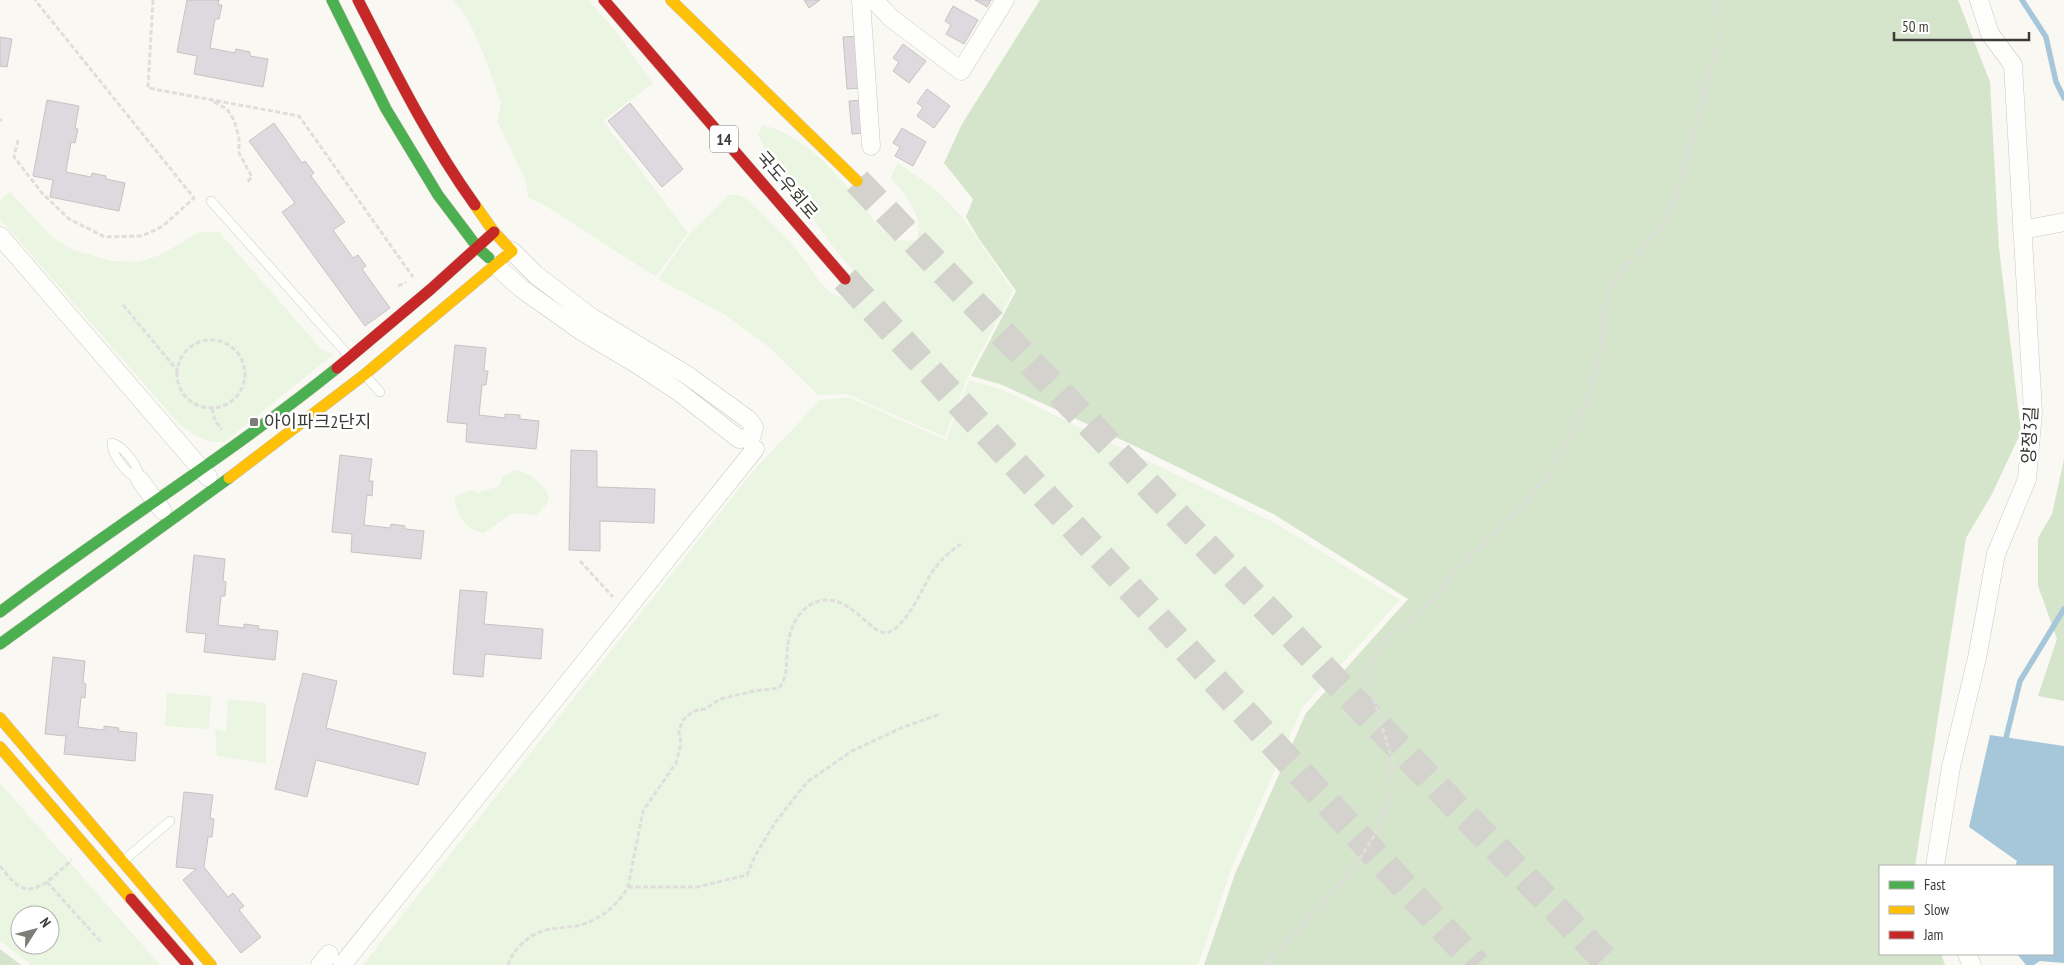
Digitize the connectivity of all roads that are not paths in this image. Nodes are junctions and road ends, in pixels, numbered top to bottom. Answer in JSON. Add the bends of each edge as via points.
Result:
{"nodes":[{"id":1,"x":332,"y":0,"type":"edge"},
{"id":2,"x":358,"y":0,"type":"edge"},
{"id":3,"x":604,"y":0,"type":"edge"},
{"id":4,"x":671,"y":0,"type":"edge"},
{"id":5,"x":861,"y":0,"type":"edge"},
{"id":6,"x":874,"y":0,"type":"edge"},
{"id":7,"x":1005,"y":0,"type":"edge"},
{"id":8,"x":1979,"y":0,"type":"edge"},
{"id":9,"x":871,"y":146,"type":"dead end"},
{"id":10,"x":857,"y":181,"type":"tunnel mouth"},
{"id":11,"x":211,"y":201,"type":"dead end"},
{"id":12,"x":448,"y":208,"type":"junction"},
{"id":13,"x":2064,"y":222,"type":"edge"},
{"id":14,"x":2022,"y":230,"type":"junction"},
{"id":15,"x":494,"y":232,"type":"junction"},
{"id":16,"x":0,"y":236,"type":"edge"},
{"id":17,"x":457,"y":239,"type":"dead end"},
{"id":18,"x":478,"y":248,"type":"junction"},
{"id":19,"x":512,"y":251,"type":"junction"},
{"id":20,"x":456,"y":253,"type":"dead end"},
{"id":21,"x":496,"y":266,"type":"junction"},
{"id":22,"x":445,"y":278,"type":"junction"},
{"id":23,"x":845,"y":279,"type":"tunnel mouth"},
{"id":24,"x":357,"y":366,"type":"junction"},
{"id":25,"x":380,"y":392,"type":"dead end"},
{"id":26,"x":755,"y":449,"type":"dead end"},
{"id":27,"x":201,"y":469,"type":"junction"},
{"id":28,"x":140,"y":480,"type":"dead end"},
{"id":29,"x":217,"y":487,"type":"junction"},
{"id":30,"x":156,"y":501,"type":"junction"},
{"id":31,"x":170,"y":520,"type":"junction"},
{"id":32,"x":0,"y":612,"type":"edge"},
{"id":33,"x":0,"y":644,"type":"edge"},
{"id":34,"x":0,"y":718,"type":"edge"},
{"id":35,"x":0,"y":748,"type":"edge"},
{"id":36,"x":170,"y":821,"type":"dead end"},
{"id":37,"x":122,"y":862,"type":"junction"},
{"id":38,"x":1935,"y":865,"type":"edge"},
{"id":39,"x":109,"y":873,"type":"junction"},
{"id":40,"x":188,"y":965,"type":"edge"},
{"id":41,"x":211,"y":965,"type":"edge"},
{"id":42,"x":342,"y":965,"type":"edge"}],
"edges":[{"from":1,"to":12,"type":"main road","via":[[386,110]]},
{"from":2,"to":15,"type":"main road","via":[[408,98]]},
{"from":3,"to":23,"type":"main road","name":"국도우회로","number":"14"},
{"from":4,"to":10,"type":"main road"},
{"from":5,"to":9,"type":"street"},
{"from":6,"to":7,"type":"street","via":[[891,18],[961,71]]},
{"from":8,"to":14,"type":"street","name":"양정3길","via":[[1990,34],[2012,65]]},
{"from":11,"to":24,"type":"lane"},
{"from":12,"to":17,"type":"main road"},
{"from":12,"to":18,"type":"main road"},
{"from":13,"to":14,"type":"street"},
{"from":14,"to":38,"type":"street","name":"양정3길","via":[[2033,412],[2028,479],[1996,554],[1977,658],[1951,767]]},
{"from":15,"to":18,"type":"main road"},
{"from":15,"to":19,"type":"main road"},
{"from":16,"to":27,"type":"street"},
{"from":18,"to":21,"type":"main road"},
{"from":18,"to":22,"type":"main road"},
{"from":19,"to":21,"type":"main road"},
{"from":19,"to":21,"type":"street","via":[[536,275],[591,316],[687,375],[749,420],[754,427],[752,435],[739,438],[678,392],[522,289]]},
{"from":20,"to":22,"type":"main road"},
{"from":21,"to":24,"type":"main road"},
{"from":22,"to":24,"type":"main road"},
{"from":24,"to":25,"type":"lane"},
{"from":24,"to":27,"type":"main road"},
{"from":24,"to":29,"type":"main road"},
{"from":26,"to":42,"type":"street"},
{"from":27,"to":29,"type":"street"},
{"from":27,"to":30,"type":"main road"},
{"from":28,"to":30,"type":"street"},
{"from":29,"to":31,"type":"main road"},
{"from":30,"to":31,"type":"street"},
{"from":30,"to":32,"type":"main road"},
{"from":31,"to":33,"type":"main road"},
{"from":34,"to":37,"type":"main road"},
{"from":35,"to":39,"type":"main road"},
{"from":36,"to":37,"type":"lane"},
{"from":37,"to":39,"type":"lane"},
{"from":37,"to":41,"type":"main road"},
{"from":39,"to":40,"type":"main road"}]}
